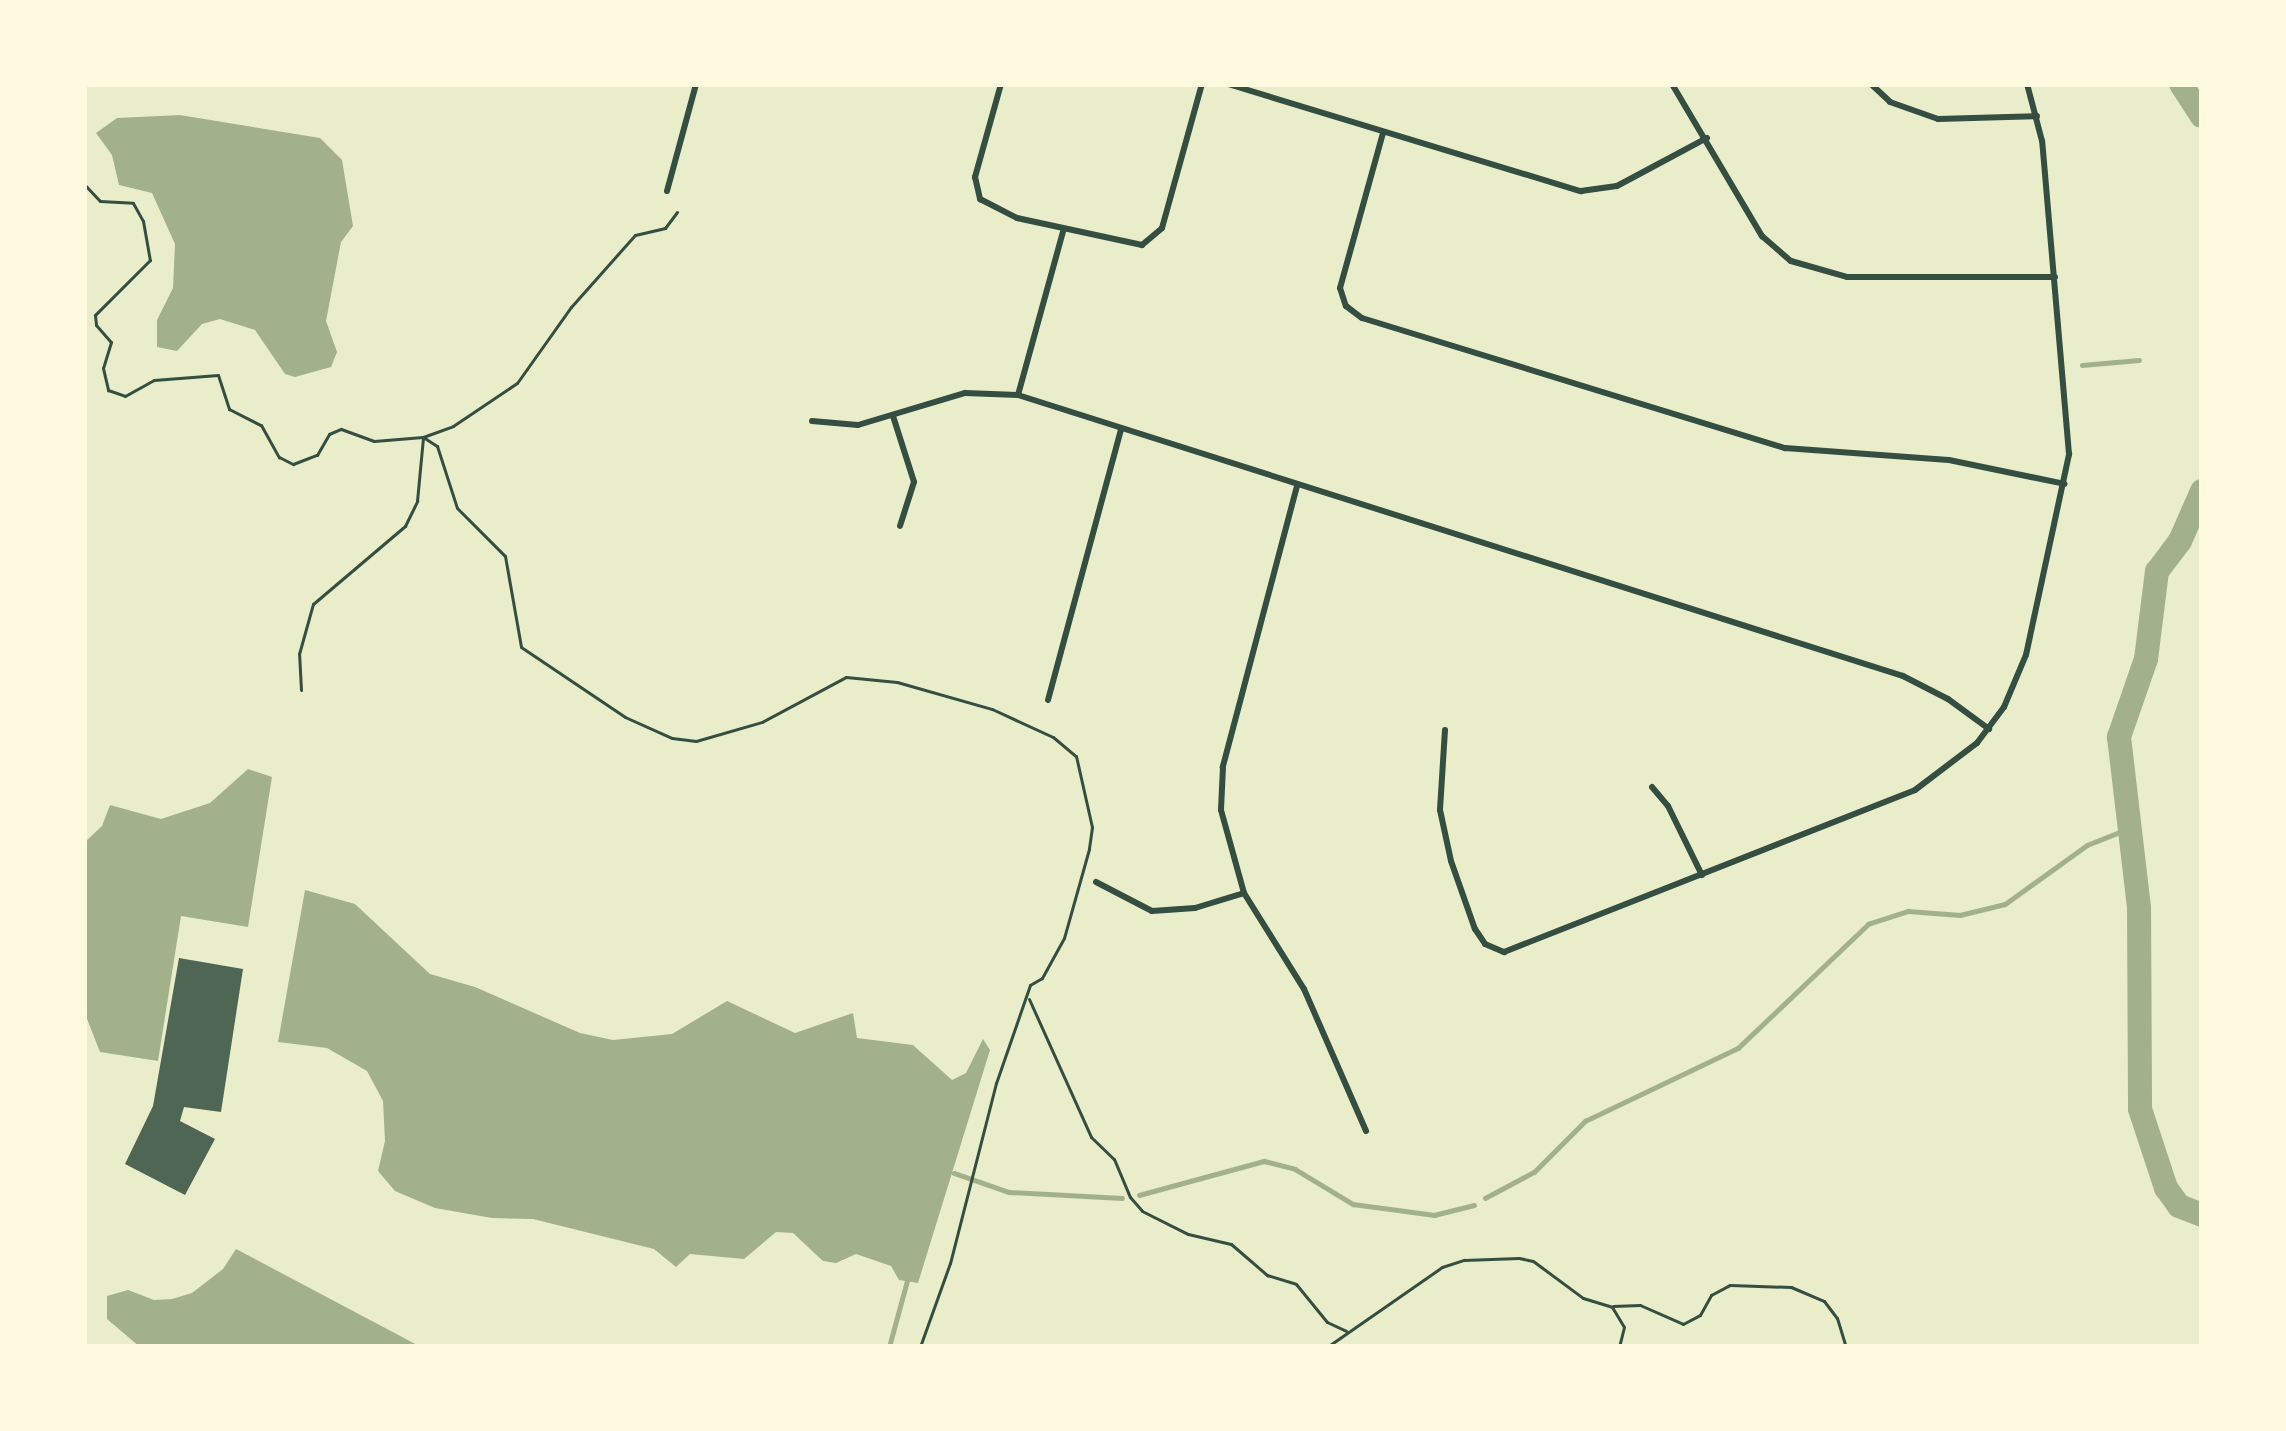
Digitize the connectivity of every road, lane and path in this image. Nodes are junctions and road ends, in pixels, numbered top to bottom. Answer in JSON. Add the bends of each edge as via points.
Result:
{"nodes":[{"id":1,"x":696,"y":84,"type":"edge"},
{"id":2,"x":1000,"y":84,"type":"edge"},
{"id":3,"x":1202,"y":84,"type":"edge"},
{"id":4,"x":1228,"y":84,"type":"edge"},
{"id":5,"x":1672,"y":84,"type":"edge"},
{"id":6,"x":1871,"y":84,"type":"edge"},
{"id":7,"x":2027,"y":84,"type":"edge"},
{"id":8,"x":2037,"y":116,"type":"junction"},
{"id":9,"x":1383,"y":133,"type":"junction"},
{"id":10,"x":1707,"y":138,"type":"junction"},
{"id":11,"x":84,"y":184,"type":"edge"},
{"id":12,"x":667,"y":191,"type":"dead end"},
{"id":13,"x":677,"y":212,"type":"dead end"},
{"id":14,"x":1064,"y":232,"type":"junction"},
{"id":15,"x":2055,"y":277,"type":"junction"},
{"id":16,"x":1018,"y":395,"type":"junction"},
{"id":17,"x":893,"y":416,"type":"junction"},
{"id":18,"x":812,"y":422,"type":"dead end"},
{"id":19,"x":1121,"y":430,"type":"junction"},
{"id":20,"x":423,"y":437,"type":"junction"},
{"id":21,"x":2065,"y":484,"type":"junction"},
{"id":22,"x":1297,"y":486,"type":"junction"},
{"id":23,"x":900,"y":526,"type":"dead end"},
{"id":24,"x":301,"y":690,"type":"dead end"},
{"id":25,"x":1048,"y":700,"type":"dead end"},
{"id":26,"x":1989,"y":729,"type":"junction"},
{"id":27,"x":1445,"y":730,"type":"dead end"},
{"id":28,"x":1652,"y":787,"type":"dead end"},
{"id":29,"x":1702,"y":875,"type":"junction"},
{"id":30,"x":1096,"y":882,"type":"dead end"},
{"id":31,"x":1244,"y":893,"type":"junction"},
{"id":32,"x":1028,"y":998,"type":"junction"},
{"id":33,"x":1366,"y":1131,"type":"dead end"},
{"id":34,"x":1612,"y":1306,"type":"junction"},
{"id":35,"x":1346,"y":1331,"type":"junction"},
{"id":36,"x":920,"y":1347,"type":"edge"},
{"id":37,"x":1327,"y":1347,"type":"edge"},
{"id":38,"x":1619,"y":1347,"type":"edge"},
{"id":39,"x":1846,"y":1347,"type":"edge"}],
"edges":[{"from":1,"to":12,"type":"street"},
{"from":2,"to":14,"type":"street","via":[[975,177],[980,199]]},
{"from":3,"to":14,"type":"street","via":[[1155,237],[1136,245]]},
{"from":4,"to":9,"type":"street"},
{"from":5,"to":10,"type":"street"},
{"from":6,"to":8,"type":"street","via":[[1903,109],[1938,119]]},
{"from":7,"to":8,"type":"street"},
{"from":8,"to":15,"type":"street"},
{"from":9,"to":10,"type":"street","via":[[1581,191],[1616,186]]},
{"from":9,"to":21,"type":"street","via":[[1340,288],[1362,318],[1785,448],[1949,460]]},
{"from":10,"to":15,"type":"street","via":[[1762,236],[1810,269],[1876,278]]},
{"from":11,"to":20,"type":"path","via":[[100,200],[133,203],[150,260],[95,315],[111,343],[103,368],[108,390],[125,396],[154,380],[218,375],[229,410],[261,425],[279,457],[293,464],[317,455],[341,429],[374,441]]},
{"from":13,"to":20,"type":"path","via":[[664,228],[635,235],[517,383]]},
{"from":14,"to":16,"type":"street"},
{"from":15,"to":21,"type":"street","via":[[2069,427]]},
{"from":16,"to":17,"type":"street","via":[[965,393]]},
{"from":16,"to":19,"type":"street"},
{"from":17,"to":18,"type":"street","via":[[849,426]]},
{"from":17,"to":23,"type":"street","via":[[914,482]]},
{"from":19,"to":22,"type":"street"},
{"from":19,"to":25,"type":"street"},
{"from":20,"to":24,"type":"path","via":[[417,501],[405,526],[314,604],[299,654]]},
{"from":20,"to":32,"type":"path","via":[[437,446],[457,508],[505,556],[521,647],[625,717],[696,741],[762,722],[846,677],[897,682],[992,709],[1076,756],[1092,826],[1088,849],[1060,946]]},
{"from":21,"to":26,"type":"street","via":[[2026,655]]},
{"from":22,"to":26,"type":"street","via":[[1903,676]]},
{"from":22,"to":31,"type":"street","via":[[1220,785],[1224,835]]},
{"from":26,"to":29,"type":"street","via":[[1915,790]]},
{"from":27,"to":29,"type":"street","via":[[1444,835],[1470,918],[1491,948],[1534,945]]},
{"from":28,"to":29,"type":"street"},
{"from":30,"to":31,"type":"street","via":[[1159,911]]},
{"from":31,"to":33,"type":"street","via":[[1304,989]]},
{"from":32,"to":35,"type":"path","via":[[1091,1137],[1142,1210],[1188,1234],[1231,1244],[1267,1275],[1296,1284],[1327,1322]]},
{"from":32,"to":36,"type":"path"},
{"from":34,"to":35,"type":"path","via":[[1583,1298],[1528,1260],[1464,1259]]},
{"from":34,"to":38,"type":"path","via":[[1624,1327]]},
{"from":34,"to":39,"type":"path","via":[[1640,1305],[1683,1324],[1730,1285],[1791,1287],[1824,1301]]},
{"from":35,"to":37,"type":"path"}]}
